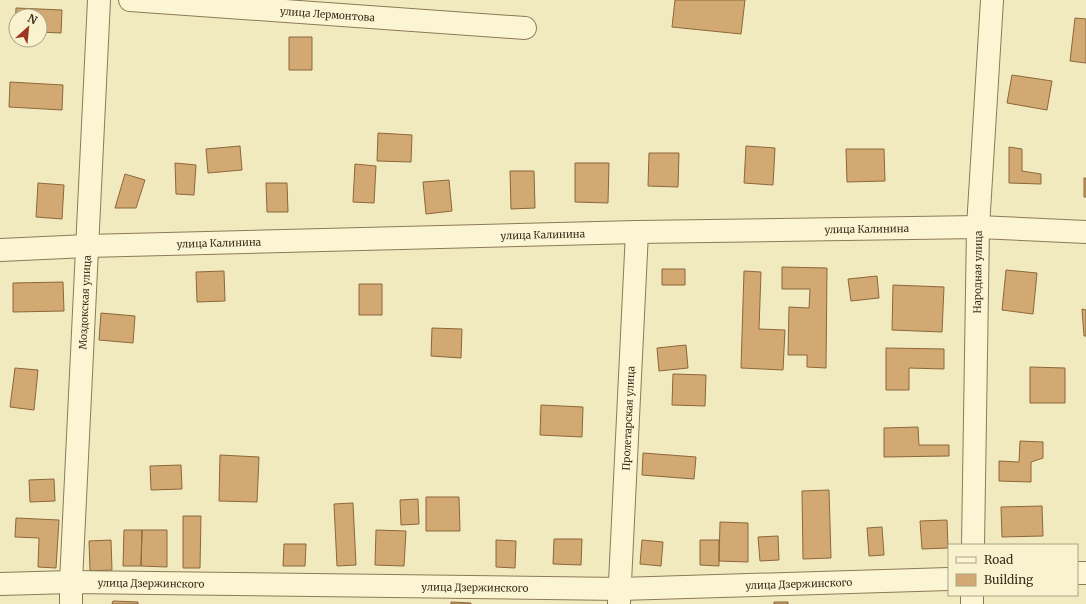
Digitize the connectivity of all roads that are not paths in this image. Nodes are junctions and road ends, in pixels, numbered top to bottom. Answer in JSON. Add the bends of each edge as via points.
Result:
{"nodes":[{"id":1,"x":99,"y":0,"type":"edge"},
{"id":2,"x":130,"y":0,"type":"edge"},
{"id":3,"x":992,"y":0,"type":"edge"},
{"id":4,"x":525,"y":28,"type":"dead end"},
{"id":5,"x":978,"y":227,"type":"junction"},
{"id":6,"x":637,"y":232,"type":"junction"},
{"id":7,"x":1086,"y":232,"type":"edge"},
{"id":8,"x":87,"y":246,"type":"junction"},
{"id":9,"x":0,"y":250,"type":"edge"},
{"id":10,"x":973,"y":544,"type":"edge"},
{"id":11,"x":948,"y":579,"type":"edge"},
{"id":12,"x":71,"y":582,"type":"junction"},
{"id":13,"x":0,"y":584,"type":"edge"},
{"id":14,"x":619,"y":596,"type":"edge"},
{"id":15,"x":71,"y":604,"type":"edge"}],
"edges":[{"from":1,"to":8,"type":"street","name":"Моздокская улица"},
{"from":2,"to":4,"type":"street","name":"улица Лермонтова"},
{"from":3,"to":5,"type":"street","name":"Народная улица"},
{"from":5,"to":6,"type":"street","name":"улица Калинина"},
{"from":5,"to":7,"type":"street","name":"улица Калинина"},
{"from":5,"to":10,"type":"street","name":"Народная улица"},
{"from":6,"to":8,"type":"street","name":"улица Калинина"},
{"from":6,"to":14,"type":"street","name":"Пролетарская улица"},
{"from":8,"to":9,"type":"street","name":"улица Калинина"},
{"from":8,"to":12,"type":"street","name":"Моздокская улица"},
{"from":11,"to":14,"type":"street","name":"улица Дзержинского"},
{"from":12,"to":13,"type":"street","name":"улица Дзержинского"},
{"from":12,"to":14,"type":"street","name":"улица Дзержинского"},
{"from":12,"to":15,"type":"street","name":"Моздокская улица"}]}
